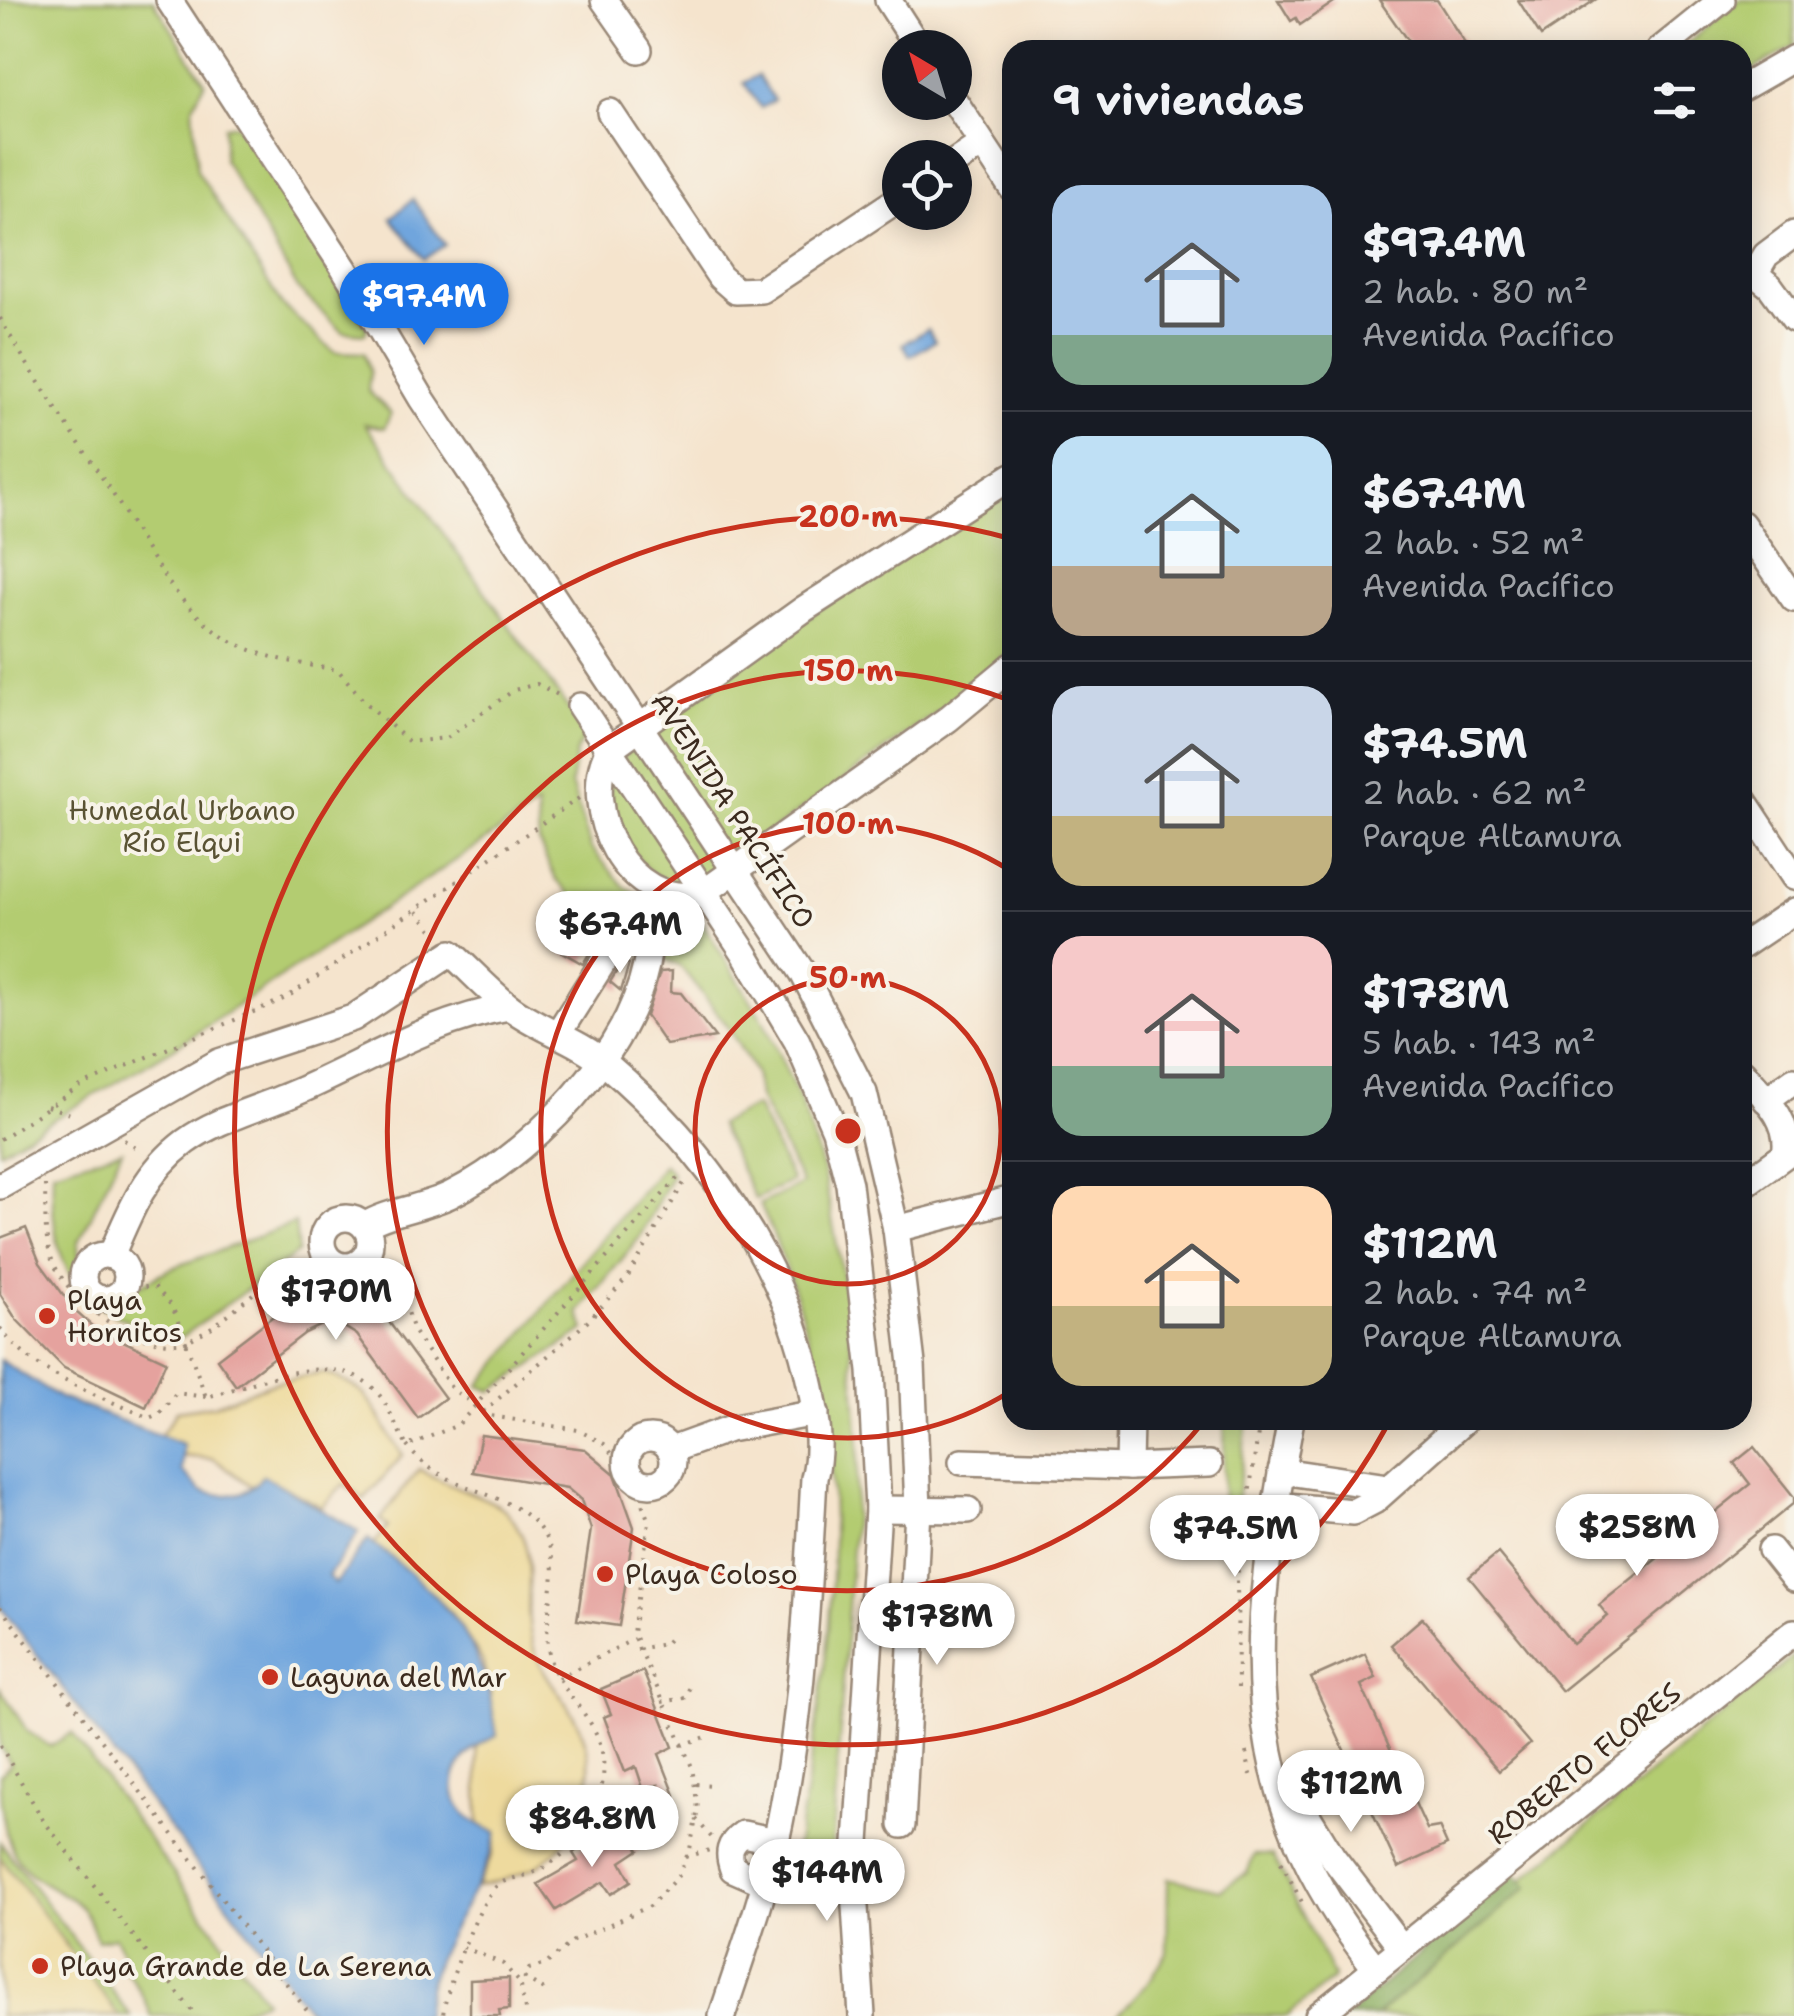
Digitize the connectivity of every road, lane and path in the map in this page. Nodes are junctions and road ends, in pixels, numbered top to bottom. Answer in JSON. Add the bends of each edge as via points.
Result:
{"nodes":[{"id":1,"x":169,"y":0,"type":"edge"},
{"id":2,"x":888,"y":0,"type":"edge"},
{"id":3,"x":1722,"y":0,"type":"edge"},
{"id":4,"x":610,"y":2,"type":"edge"},
{"id":5,"x":907,"y":30,"type":"edge"},
{"id":6,"x":1672,"y":40,"type":"edge"},
{"id":7,"x":639,"y":50,"type":"dead end"},
{"id":8,"x":1794,"y":58,"type":"edge"},
{"id":9,"x":1752,"y":82,"type":"edge"},
{"id":10,"x":610,"y":112,"type":"dead end"},
{"id":11,"x":967,"y":120,"type":"edge"},
{"id":12,"x":982,"y":144,"type":"junction"},
{"id":13,"x":972,"y":151,"type":"edge"},
{"id":14,"x":1002,"y":173,"type":"edge"},
{"id":15,"x":882,"y":210,"type":"edge"},
{"id":16,"x":1794,"y":234,"type":"edge"},
{"id":17,"x":1752,"y":271,"type":"edge"},
{"id":18,"x":1752,"y":276,"type":"edge"},
{"id":19,"x":0,"y":318,"type":"edge"},
{"id":20,"x":1794,"y":319,"type":"edge"},
{"id":21,"x":1002,"y":482,"type":"edge"},
{"id":22,"x":1752,"y":540,"type":"edge"},
{"id":23,"x":1794,"y":599,"type":"edge"},
{"id":24,"x":1002,"y":674,"type":"edge"},
{"id":25,"x":580,"y":706,"type":"joint"},
{"id":26,"x":641,"y":723,"type":"junction"},
{"id":27,"x":609,"y":749,"type":"junction"},
{"id":28,"x":598,"y":784,"type":"junction"},
{"id":29,"x":1752,"y":813,"type":"edge"},
{"id":30,"x":735,"y":870,"type":"junction"},
{"id":31,"x":1794,"y":877,"type":"edge"},
{"id":32,"x":660,"y":890,"type":"junction"},
{"id":33,"x":703,"y":893,"type":"junction"},
{"id":34,"x":417,"y":911,"type":"junction"},
{"id":35,"x":1794,"y":911,"type":"edge"},
{"id":36,"x":648,"y":916,"type":"junction"},
{"id":37,"x":1752,"y":939,"type":"edge"},
{"id":38,"x":451,"y":953,"type":"junction"},
{"id":39,"x":509,"y":1006,"type":"junction"},
{"id":40,"x":558,"y":1032,"type":"junction"},
{"id":41,"x":602,"y":1060,"type":"junction"},
{"id":42,"x":1794,"y":1080,"type":"edge"},
{"id":43,"x":1752,"y":1084,"type":"edge"},
{"id":44,"x":1766,"y":1100,"type":"junction"},
{"id":45,"x":0,"y":1140,"type":"edge"},
{"id":46,"x":1789,"y":1151,"type":"edge"},
{"id":47,"x":44,"y":1160,"type":"junction"},
{"id":48,"x":887,"y":1178,"type":"junction"},
{"id":49,"x":1752,"y":1179,"type":"edge"},
{"id":50,"x":849,"y":1184,"type":"junction"},
{"id":51,"x":0,"y":1186,"type":"edge"},
{"id":52,"x":1002,"y":1202,"type":"edge"},
{"id":53,"x":896,"y":1229,"type":"junction"},
{"id":54,"x":322,"y":1254,"type":"junction"},
{"id":55,"x":111,"y":1256,"type":"junction"},
{"id":56,"x":410,"y":1289,"type":"dead end"},
{"id":57,"x":122,"y":1290,"type":"junction"},
{"id":58,"x":400,"y":1292,"type":"junction"},
{"id":59,"x":86,"y":1294,"type":"junction"},
{"id":60,"x":0,"y":1328,"type":"edge"},
{"id":61,"x":186,"y":1342,"type":"junction"},
{"id":62,"x":206,"y":1397,"type":"junction"},
{"id":63,"x":475,"y":1407,"type":"junction"},
{"id":64,"x":483,"y":1412,"type":"junction"},
{"id":65,"x":816,"y":1413,"type":"junction"},
{"id":66,"x":1130,"y":1430,"type":"edge"},
{"id":67,"x":1289,"y":1430,"type":"edge"},
{"id":68,"x":1451,"y":1430,"type":"edge"},
{"id":69,"x":407,"y":1446,"type":"junction"},
{"id":70,"x":962,"y":1462,"type":"dead end"},
{"id":71,"x":1209,"y":1464,"type":"dead end"},
{"id":72,"x":1130,"y":1467,"type":"junction"},
{"id":73,"x":1282,"y":1470,"type":"junction"},
{"id":74,"x":626,"y":1472,"type":"junction"},
{"id":75,"x":1388,"y":1487,"type":"junction"},
{"id":76,"x":1275,"y":1505,"type":"junction"},
{"id":77,"x":878,"y":1509,"type":"junction"},
{"id":78,"x":918,"y":1509,"type":"junction"},
{"id":79,"x":968,"y":1510,"type":"dead end"},
{"id":80,"x":1771,"y":1550,"type":"dead end"},
{"id":81,"x":1794,"y":1579,"type":"edge"},
{"id":82,"x":0,"y":1607,"type":"edge"},
{"id":83,"x":1794,"y":1632,"type":"edge"},
{"id":84,"x":672,"y":1636,"type":"dead end"},
{"id":85,"x":635,"y":1639,"type":"junction"},
{"id":86,"x":638,"y":1649,"type":"junction"},
{"id":87,"x":558,"y":1678,"type":"junction"},
{"id":88,"x":691,"y":1684,"type":"dead end"},
{"id":89,"x":662,"y":1702,"type":"junction"},
{"id":90,"x":706,"y":1736,"type":"dead end"},
{"id":91,"x":1268,"y":1742,"type":"junction"},
{"id":92,"x":682,"y":1744,"type":"junction"},
{"id":93,"x":0,"y":1746,"type":"edge"},
{"id":94,"x":696,"y":1784,"type":"junction"},
{"id":95,"x":713,"y":1785,"type":"dead end"},
{"id":96,"x":902,"y":1825,"type":"dead end"},
{"id":97,"x":776,"y":1841,"type":"junction"},
{"id":98,"x":765,"y":1883,"type":"junction"},
{"id":99,"x":463,"y":1947,"type":"junction"},
{"id":100,"x":1402,"y":1948,"type":"junction"},
{"id":101,"x":1376,"y":1969,"type":"junction"},
{"id":102,"x":523,"y":1980,"type":"junction"},
{"id":103,"x":549,"y":1993,"type":"dead end"},
{"id":104,"x":196,"y":2016,"type":"edge"},
{"id":105,"x":311,"y":2016,"type":"edge"},
{"id":106,"x":443,"y":2016,"type":"edge"},
{"id":107,"x":526,"y":2016,"type":"edge"},
{"id":108,"x":722,"y":2016,"type":"edge"},
{"id":109,"x":862,"y":2016,"type":"edge"},
{"id":110,"x":1318,"y":2016,"type":"edge"}],
"edges":[{"from":1,"to":26,"type":"street","name":"AVENIDA PACÍFICO","via":[[422,399]]},
{"from":2,"to":5,"type":"street"},
{"from":3,"to":6,"type":"street"},
{"from":4,"to":7,"type":"street"},
{"from":8,"to":9,"type":"street"},
{"from":10,"to":15,"type":"street","via":[[720,277],[736,291],[762,290]]},
{"from":11,"to":12,"type":"street"},
{"from":12,"to":13,"type":"street"},
{"from":12,"to":14,"type":"street"},
{"from":16,"to":17,"type":"street"},
{"from":18,"to":20,"type":"street","via":[[1770,286]]},
{"from":19,"to":25,"type":"path","via":[[164,581],[229,640],[338,670],[409,742],[447,738],[514,690],[537,684]]},
{"from":21,"to":26,"type":"street"},
{"from":22,"to":23,"type":"street"},
{"from":24,"to":30,"type":"street"},
{"from":25,"to":27,"type":"street"},
{"from":26,"to":27,"type":"street"},
{"from":26,"to":30,"type":"street","name":"AVENIDA PACÍFICO"},
{"from":27,"to":28,"type":"street"},
{"from":27,"to":33,"type":"street"},
{"from":28,"to":32,"type":"street","via":[[612,846]]},
{"from":28,"to":34,"type":"path"},
{"from":29,"to":31,"type":"street"},
{"from":30,"to":33,"type":"street"},
{"from":30,"to":48,"type":"street","name":"AVENIDA PACÍFICO","via":[[846,1049]]},
{"from":32,"to":33,"type":"street"},
{"from":32,"to":36,"type":"street"},
{"from":33,"to":50,"type":"street","via":[[797,1041]]},
{"from":34,"to":38,"type":"path"},
{"from":34,"to":45,"type":"path","via":[[286,998],[146,1054]]},
{"from":35,"to":37,"type":"street"},
{"from":36,"to":40,"type":"street","via":[[617,940]]},
{"from":36,"to":41,"type":"street","via":[[646,975]]},
{"from":38,"to":39,"type":"street"},
{"from":38,"to":47,"type":"street","via":[[353,1018],[219,1062]]},
{"from":39,"to":40,"type":"street"},
{"from":39,"to":55,"type":"street","via":[[413,1034],[186,1140],[139,1192]]},
{"from":40,"to":41,"type":"street"},
{"from":41,"to":54,"type":"street","via":[[495,1166],[452,1194],[364,1226],[369,1250],[357,1264],[338,1265]]},
{"from":41,"to":65,"type":"street","via":[[700,1160],[756,1241],[797,1336]]},
{"from":42,"to":44,"type":"street"},
{"from":43,"to":44,"type":"street"},
{"from":44,"to":46,"type":"street","via":[[1784,1124]]},
{"from":46,"to":49,"type":"street"},
{"from":47,"to":51,"type":"street"},
{"from":47,"to":59,"type":"path","via":[[52,1260]]},
{"from":48,"to":50,"type":"street"},
{"from":48,"to":53,"type":"street","name":"AVENIDA PACÍFICO"},
{"from":50,"to":77,"type":"street"},
{"from":52,"to":53,"type":"street"},
{"from":53,"to":78,"type":"street","name":"AVENIDA PACÍFICO","via":[[912,1364]]},
{"from":54,"to":58,"type":"path","via":[[336,1272],[385,1266]]},
{"from":54,"to":61,"type":"path","via":[[272,1278]]},
{"from":55,"to":57,"type":"street","via":[[126,1274]]},
{"from":55,"to":59,"type":"street","via":[[86,1265]]},
{"from":56,"to":58,"type":"path"},
{"from":57,"to":59,"type":"street","via":[[109,1298]]},
{"from":57,"to":61,"type":"path","via":[[154,1286],[172,1306]]},
{"from":58,"to":63,"type":"path","via":[[414,1332],[452,1390]]},
{"from":59,"to":61,"type":"path","via":[[128,1336]]},
{"from":60,"to":62,"type":"path","via":[[49,1371],[149,1418],[176,1393]]},
{"from":61,"to":62,"type":"path"},
{"from":62,"to":69,"type":"path","via":[[305,1369],[344,1372],[376,1391]]},
{"from":63,"to":64,"type":"path"},
{"from":63,"to":64,"type":"path","via":[[674,1177],[690,1170],[626,1278],[587,1322]]},
{"from":63,"to":69,"type":"path","via":[[458,1425]]},
{"from":64,"to":74,"type":"path","via":[[578,1430],[606,1445]]},
{"from":65,"to":74,"type":"street","via":[[729,1429],[672,1450],[672,1468],[660,1482],[641,1483]]},
{"from":65,"to":97,"type":"street","via":[[820,1455],[808,1619]]},
{"from":66,"to":72,"type":"street"},
{"from":67,"to":73,"type":"street"},
{"from":68,"to":75,"type":"street"},
{"from":69,"to":87,"type":"path","via":[[434,1474],[509,1505],[546,1537],[553,1562],[546,1636]]},
{"from":70,"to":72,"type":"street"},
{"from":71,"to":72,"type":"street"},
{"from":73,"to":75,"type":"street"},
{"from":73,"to":76,"type":"street"},
{"from":74,"to":85,"type":"path","via":[[649,1522]]},
{"from":75,"to":76,"type":"street","via":[[1353,1512]]},
{"from":76,"to":91,"type":"street","via":[[1258,1630]]},
{"from":77,"to":78,"type":"street"},
{"from":77,"to":109,"type":"street","via":[[854,1891]]},
{"from":78,"to":79,"type":"street"},
{"from":78,"to":96,"type":"street","name":"AVENIDA PACÍFICO"},
{"from":80,"to":81,"type":"street"},
{"from":82,"to":105,"type":"path"},
{"from":83,"to":100,"type":"street","name":"ROBERTO FLORES"},
{"from":84,"to":86,"type":"path"},
{"from":85,"to":86,"type":"path"},
{"from":85,"to":87,"type":"path"},
{"from":86,"to":89,"type":"path"},
{"from":87,"to":99,"type":"path","via":[[600,1744],[600,1800],[580,1834],[549,1864],[497,1885]]},
{"from":88,"to":89,"type":"path","via":[[685,1698]]},
{"from":89,"to":92,"type":"path"},
{"from":90,"to":92,"type":"path"},
{"from":91,"to":100,"type":"street","via":[[1332,1856]]},
{"from":91,"to":101,"type":"street","via":[[1309,1865]]},
{"from":92,"to":94,"type":"path"},
{"from":93,"to":104,"type":"path","via":[[43,1820]]},
{"from":94,"to":95,"type":"path"},
{"from":94,"to":102,"type":"path","via":[[690,1849],[665,1892],[634,1917],[573,1941]]},
{"from":97,"to":98,"type":"street"},
{"from":97,"to":98,"type":"street","via":[[743,1834],[728,1856],[733,1869]]},
{"from":98,"to":108,"type":"street"},
{"from":99,"to":102,"type":"path"},
{"from":99,"to":106,"type":"path"},
{"from":100,"to":101,"type":"street","name":"ROBERTO FLORES"},
{"from":101,"to":110,"type":"street","name":"ROBERTO FLORES"},
{"from":102,"to":103,"type":"path"},
{"from":102,"to":107,"type":"path"}]}
